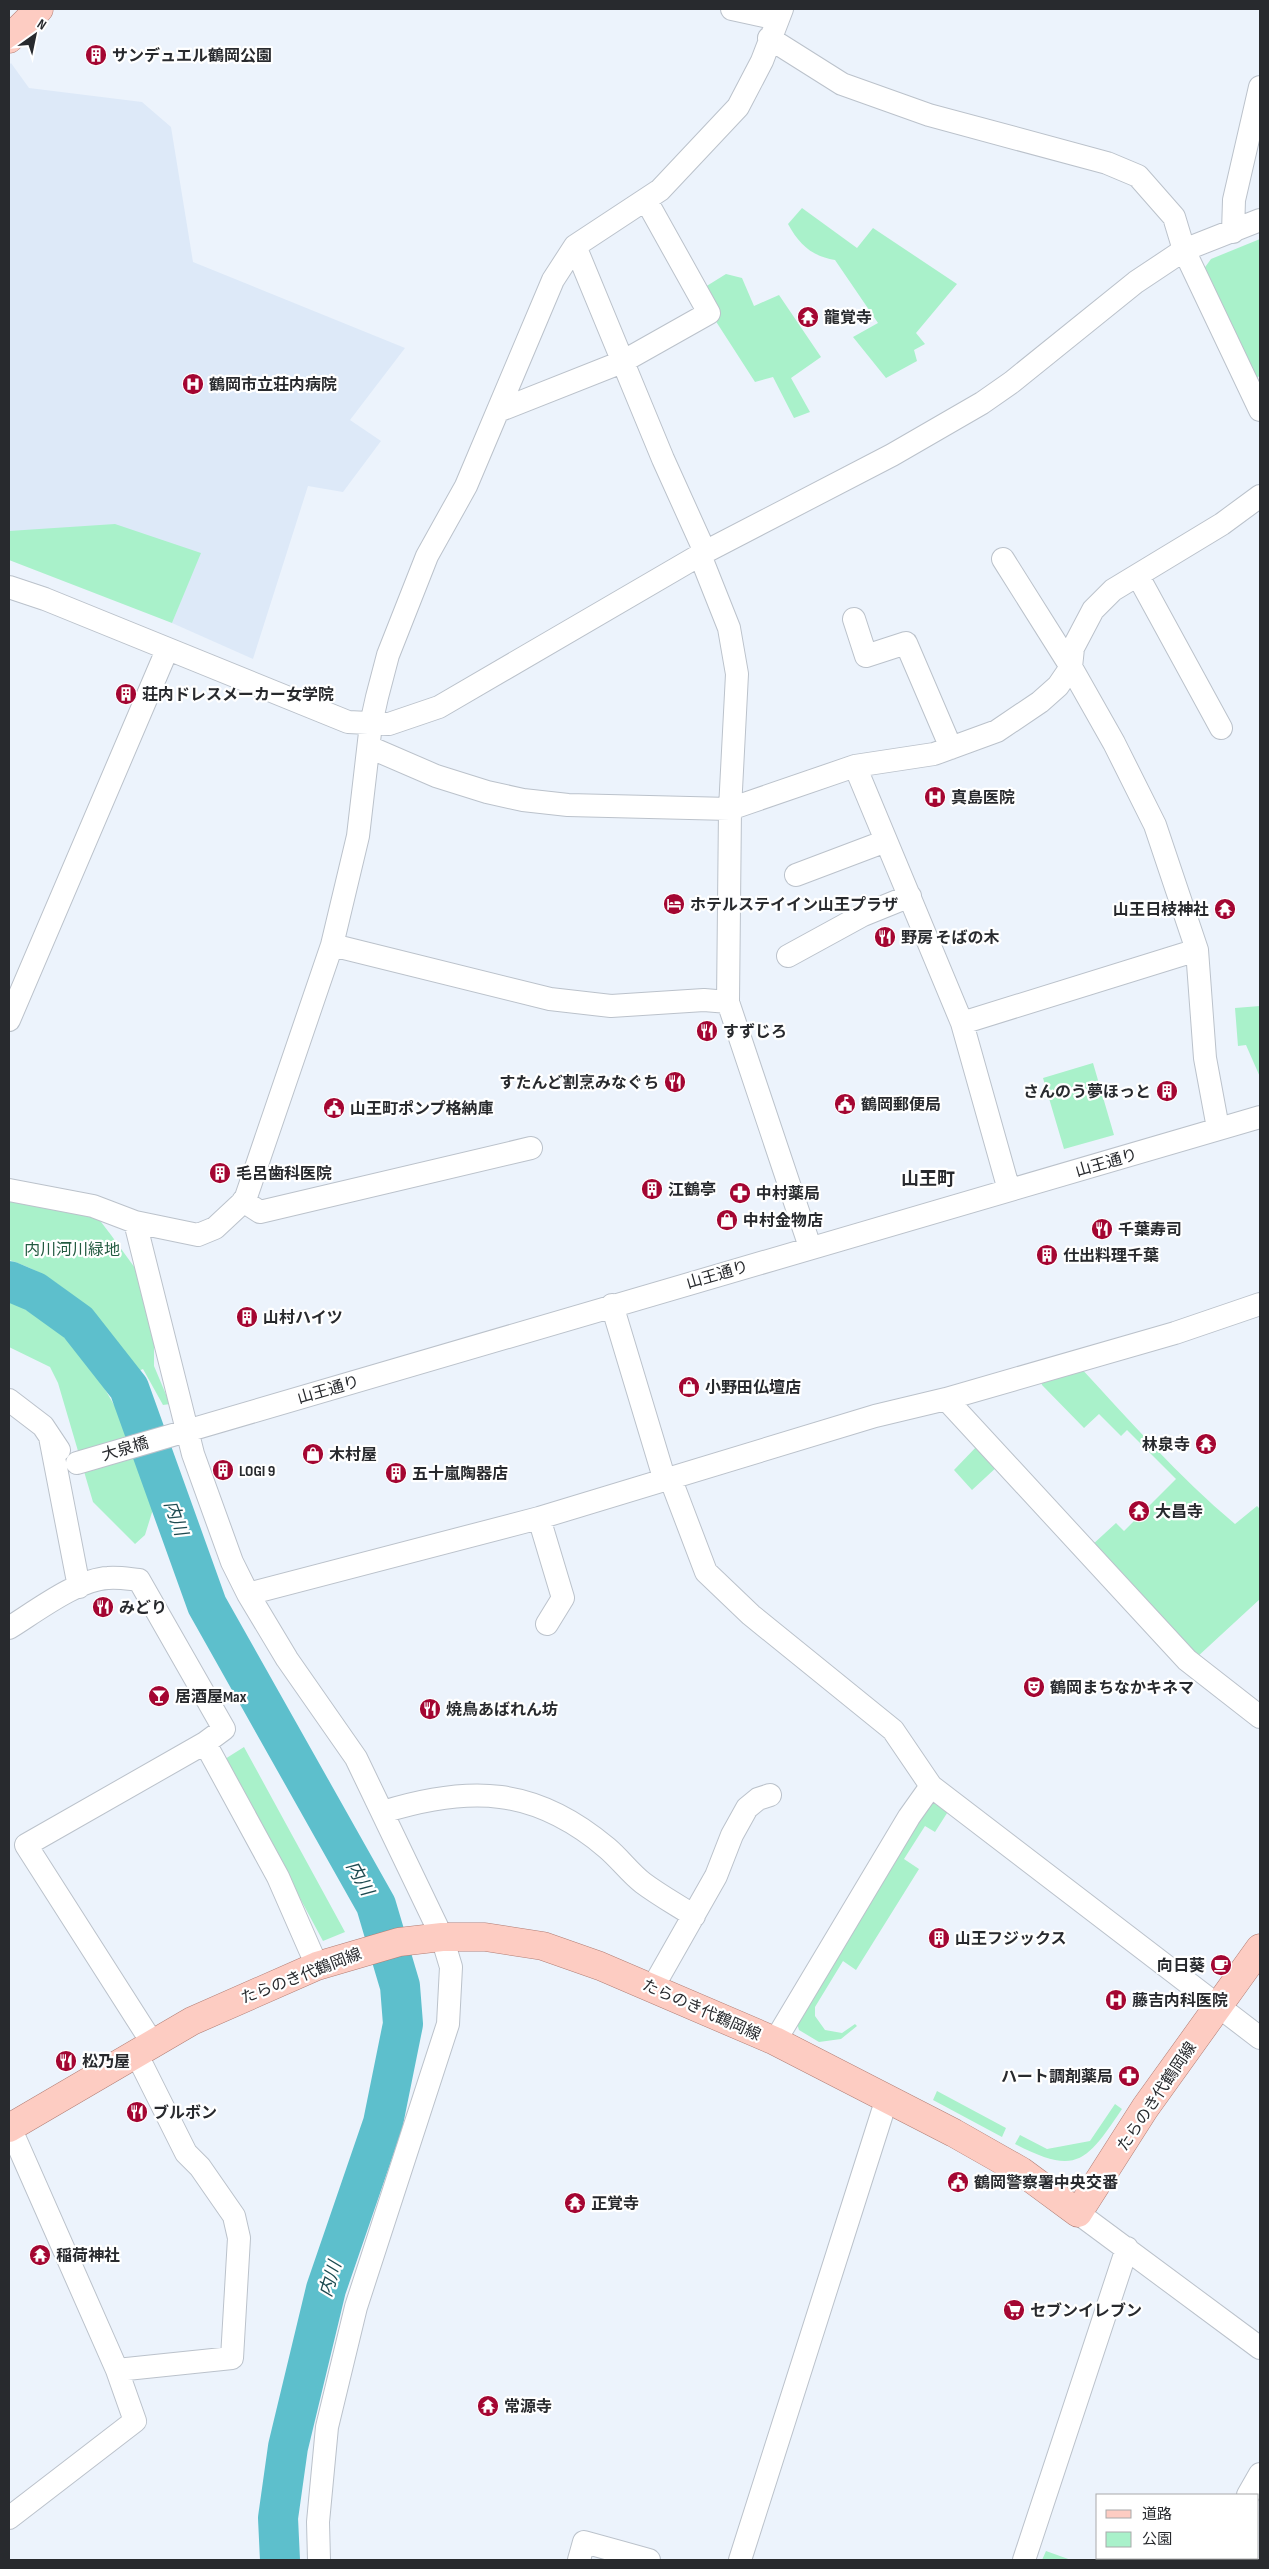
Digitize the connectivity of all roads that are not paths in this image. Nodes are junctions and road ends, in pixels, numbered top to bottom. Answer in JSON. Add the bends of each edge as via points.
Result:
{"nodes":[{"id":1,"x":38,"y":9,"type":"edge"},
{"id":2,"x":732,"y":9,"type":"edge"},
{"id":3,"x":776,"y":22,"type":"edge"},
{"id":4,"x":9,"y":39,"type":"edge"},
{"id":5,"x":1260,"y":86,"type":"edge"},
{"id":6,"x":646,"y":200,"type":"junction"},
{"id":7,"x":1260,"y":220,"type":"edge"},
{"id":8,"x":1233,"y":232,"type":"junction"},
{"id":9,"x":575,"y":246,"type":"junction"},
{"id":10,"x":1184,"y":250,"type":"junction"},
{"id":11,"x":622,"y":362,"type":"junction"},
{"id":12,"x":1260,"y":410,"type":"edge"},
{"id":13,"x":498,"y":411,"type":"junction"},
{"id":14,"x":1260,"y":496,"type":"edge"},
{"id":15,"x":703,"y":554,"type":"junction"},
{"id":16,"x":1003,"y":559,"type":"dead end"},
{"id":17,"x":1138,"y":576,"type":"junction"},
{"id":18,"x":9,"y":587,"type":"edge"},
{"id":19,"x":854,"y":619,"type":"dead end"},
{"id":20,"x":167,"y":650,"type":"junction"},
{"id":21,"x":1071,"y":667,"type":"junction"},
{"id":22,"x":371,"y":724,"type":"junction"},
{"id":23,"x":1221,"y":728,"type":"dead end"},
{"id":24,"x":369,"y":746,"type":"junction"},
{"id":25,"x":951,"y":748,"type":"junction"},
{"id":26,"x":855,"y":766,"type":"junction"},
{"id":27,"x":730,"y":809,"type":"junction"},
{"id":28,"x":886,"y":841,"type":"junction"},
{"id":29,"x":796,"y":875,"type":"dead end"},
{"id":30,"x":910,"y":896,"type":"junction"},
{"id":31,"x":332,"y":945,"type":"junction"},
{"id":32,"x":1196,"y":950,"type":"junction"},
{"id":33,"x":788,"y":956,"type":"dead end"},
{"id":34,"x":728,"y":1002,"type":"junction"},
{"id":35,"x":9,"y":1020,"type":"edge"},
{"id":36,"x":962,"y":1022,"type":"junction"},
{"id":37,"x":1260,"y":1117,"type":"edge"},
{"id":38,"x":1218,"y":1128,"type":"junction"},
{"id":39,"x":531,"y":1148,"type":"dead end"},
{"id":40,"x":9,"y":1190,"type":"edge"},
{"id":41,"x":1009,"y":1190,"type":"junction"},
{"id":42,"x":244,"y":1201,"type":"junction"},
{"id":43,"x":135,"y":1222,"type":"junction"},
{"id":44,"x":810,"y":1247,"type":"junction"},
{"id":45,"x":1260,"y":1304,"type":"edge"},
{"id":46,"x":612,"y":1305,"type":"junction"},
{"id":47,"x":946,"y":1399,"type":"junction"},
{"id":48,"x":9,"y":1400,"type":"edge"},
{"id":49,"x":180,"y":1432,"type":"junction"},
{"id":50,"x":50,"y":1437,"type":"junction"},
{"id":51,"x":77,"y":1462,"type":"junction"},
{"id":52,"x":668,"y":1481,"type":"junction"},
{"id":53,"x":62,"y":1495,"type":"junction"},
{"id":54,"x":539,"y":1518,"type":"junction"},
{"id":55,"x":79,"y":1587,"type":"junction"},
{"id":56,"x":248,"y":1594,"type":"junction"},
{"id":57,"x":547,"y":1624,"type":"dead end"},
{"id":58,"x":9,"y":1628,"type":"edge"},
{"id":59,"x":1260,"y":1717,"type":"edge"},
{"id":60,"x":205,"y":1743,"type":"junction"},
{"id":61,"x":931,"y":1786,"type":"junction"},
{"id":62,"x":770,"y":1795,"type":"dead end"},
{"id":63,"x":383,"y":1812,"type":"junction"},
{"id":64,"x":694,"y":1916,"type":"junction"},
{"id":65,"x":431,"y":1938,"type":"junction"},
{"id":66,"x":1260,"y":1948,"type":"edge"},
{"id":67,"x":328,"y":1962,"type":"junction"},
{"id":68,"x":653,"y":1987,"type":"junction"},
{"id":69,"x":1218,"y":2005,"type":"junction"},
{"id":70,"x":1260,"y":2038,"type":"edge"},
{"id":71,"x":775,"y":2042,"type":"junction"},
{"id":72,"x":145,"y":2049,"type":"junction"},
{"id":73,"x":887,"y":2098,"type":"junction"},
{"id":74,"x":9,"y":2127,"type":"edge"},
{"id":75,"x":1078,"y":2213,"type":"junction"},
{"id":76,"x":1127,"y":2248,"type":"junction"},
{"id":77,"x":1260,"y":2348,"type":"edge"},
{"id":78,"x":117,"y":2370,"type":"junction"},
{"id":79,"x":1260,"y":2474,"type":"edge"},
{"id":80,"x":1249,"y":2494,"type":"edge"},
{"id":81,"x":9,"y":2518,"type":"edge"},
{"id":82,"x":319,"y":2560,"type":"edge"},
{"id":83,"x":579,"y":2560,"type":"edge"},
{"id":84,"x":649,"y":2560,"type":"edge"},
{"id":85,"x":740,"y":2560,"type":"edge"},
{"id":86,"x":1024,"y":2560,"type":"edge"}],
"edges":[{"from":1,"to":4,"type":"main road"},
{"from":2,"to":3,"type":"street"},
{"from":3,"to":6,"type":"street","via":[[762,60],[738,107],[660,190]]},
{"from":3,"to":10,"type":"street","via":[[842,84],[947,120],[1107,163],[1138,176],[1174,217]]},
{"from":5,"to":8,"type":"street","via":[[1234,200]]},
{"from":6,"to":9,"type":"street"},
{"from":6,"to":11,"type":"street","via":[[709,313]]},
{"from":7,"to":8,"type":"street"},
{"from":8,"to":10,"type":"street"},
{"from":9,"to":11,"type":"street"},
{"from":9,"to":13,"type":"street","via":[[549,288]]},
{"from":10,"to":12,"type":"street"},
{"from":10,"to":15,"type":"street","via":[[1136,282],[982,403],[892,455]]},
{"from":11,"to":13,"type":"street"},
{"from":11,"to":15,"type":"street"},
{"from":13,"to":22,"type":"street","via":[[466,486],[427,556],[388,655]]},
{"from":14,"to":17,"type":"street","via":[[1222,524]]},
{"from":15,"to":22,"type":"street","via":[[439,707],[405,720]]},
{"from":15,"to":27,"type":"street","via":[[730,628],[737,674]]},
{"from":16,"to":21,"type":"street"},
{"from":17,"to":21,"type":"street","via":[[1112,590],[1093,610],[1072,648]]},
{"from":17,"to":23,"type":"street"},
{"from":18,"to":20,"type":"street"},
{"from":19,"to":25,"type":"street","via":[[866,656],[906,643]]},
{"from":20,"to":22,"type":"street","via":[[348,722]]},
{"from":20,"to":35,"type":"street"},
{"from":21,"to":25,"type":"street","via":[[1058,686],[1040,702],[997,731]]},
{"from":21,"to":32,"type":"street","via":[[1155,825]]},
{"from":22,"to":24,"type":"street"},
{"from":24,"to":27,"type":"street","via":[[436,776],[523,800]]},
{"from":24,"to":31,"type":"street","via":[[358,836]]},
{"from":25,"to":26,"type":"street","via":[[934,754]]},
{"from":26,"to":27,"type":"street"},
{"from":26,"to":28,"type":"street"},
{"from":27,"to":34,"type":"street"},
{"from":28,"to":29,"type":"street"},
{"from":28,"to":30,"type":"street"},
{"from":30,"to":33,"type":"street","via":[[863,915]]},
{"from":30,"to":36,"type":"street"},
{"from":31,"to":34,"type":"street","via":[[550,999],[611,1006],[704,1000]]},
{"from":31,"to":42,"type":"street"},
{"from":32,"to":36,"type":"street"},
{"from":32,"to":38,"type":"street","via":[[1205,1058]]},
{"from":34,"to":44,"type":"street"},
{"from":36,"to":41,"type":"street"},
{"from":37,"to":38,"type":"street","name":"山王通り"},
{"from":38,"to":41,"type":"street","name":"山王通り"},
{"from":39,"to":42,"type":"street","via":[[260,1212]]},
{"from":40,"to":43,"type":"street","via":[[93,1206]]},
{"from":41,"to":44,"type":"street","name":"山王通り"},
{"from":42,"to":43,"type":"street","via":[[214,1228],[198,1235]]},
{"from":43,"to":49,"type":"street"},
{"from":44,"to":46,"type":"street","name":"山王通り"},
{"from":45,"to":47,"type":"street"},
{"from":46,"to":49,"type":"street","name":"山王通り"},
{"from":46,"to":52,"type":"street"},
{"from":47,"to":52,"type":"street","via":[[874,1416]]},
{"from":47,"to":59,"type":"street","via":[[1187,1660]]},
{"from":48,"to":50,"type":"street","via":[[43,1426]]},
{"from":49,"to":51,"type":"street","name":"大泉橋"},
{"from":49,"to":56,"type":"street"},
{"from":50,"to":51,"type":"street","via":[[60,1450]]},
{"from":50,"to":53,"type":"street"},
{"from":51,"to":53,"type":"street","via":[[68,1475]]},
{"from":52,"to":54,"type":"street"},
{"from":52,"to":61,"type":"street","via":[[706,1572],[751,1615],[893,1730]]},
{"from":53,"to":55,"type":"street"},
{"from":54,"to":56,"type":"street"},
{"from":54,"to":57,"type":"street","via":[[563,1598]]},
{"from":55,"to":58,"type":"street"},
{"from":55,"to":60,"type":"street","via":[[109,1578],[139,1580],[224,1730]]},
{"from":56,"to":63,"type":"street","via":[[287,1659],[356,1758]]},
{"from":60,"to":67,"type":"street"},
{"from":60,"to":72,"type":"street","via":[[26,1845]]},
{"from":61,"to":69,"type":"street"},
{"from":61,"to":71,"type":"street","via":[[909,1817]]},
{"from":62,"to":64,"type":"street","via":[[747,1808]]},
{"from":63,"to":64,"type":"street","via":[[465,1794],[522,1800],[551,1811],[579,1829],[607,1848],[642,1882]]},
{"from":63,"to":65,"type":"street"},
{"from":64,"to":68,"type":"street"},
{"from":65,"to":67,"type":"main road","name":"たらのき代鶴岡線","via":[[370,1949]]},
{"from":65,"to":68,"type":"main road","name":"たらのき代鶴岡線","via":[[485,1937],[543,1946]]},
{"from":65,"to":82,"type":"street","via":[[451,1967],[448,2024],[356,2307],[327,2427],[318,2522]]},
{"from":66,"to":69,"type":"main road","name":"たらのき代鶴岡線"},
{"from":67,"to":72,"type":"main road","name":"たらのき代鶴岡線","via":[[230,2002]]},
{"from":68,"to":71,"type":"main road","name":"たらのき代鶴岡線"},
{"from":69,"to":70,"type":"street"},
{"from":69,"to":75,"type":"main road","name":"たらのき代鶴岡線"},
{"from":71,"to":73,"type":"main road","name":"たらのき代鶴岡線"},
{"from":72,"to":74,"type":"main road","name":"たらのき代鶴岡線"},
{"from":72,"to":78,"type":"street","via":[[186,2153],[200,2167],[234,2216],[239,2238],[233,2348],[232,2358]]},
{"from":73,"to":75,"type":"main road","name":"たらのき代鶴岡線","via":[[1021,2171]]},
{"from":73,"to":85,"type":"street"},
{"from":74,"to":78,"type":"street"},
{"from":75,"to":76,"type":"street"},
{"from":76,"to":77,"type":"street"},
{"from":76,"to":86,"type":"street"},
{"from":78,"to":81,"type":"street","via":[[136,2421]]},
{"from":79,"to":80,"type":"street"},
{"from":83,"to":84,"type":"street","via":[[584,2542]]}]}
